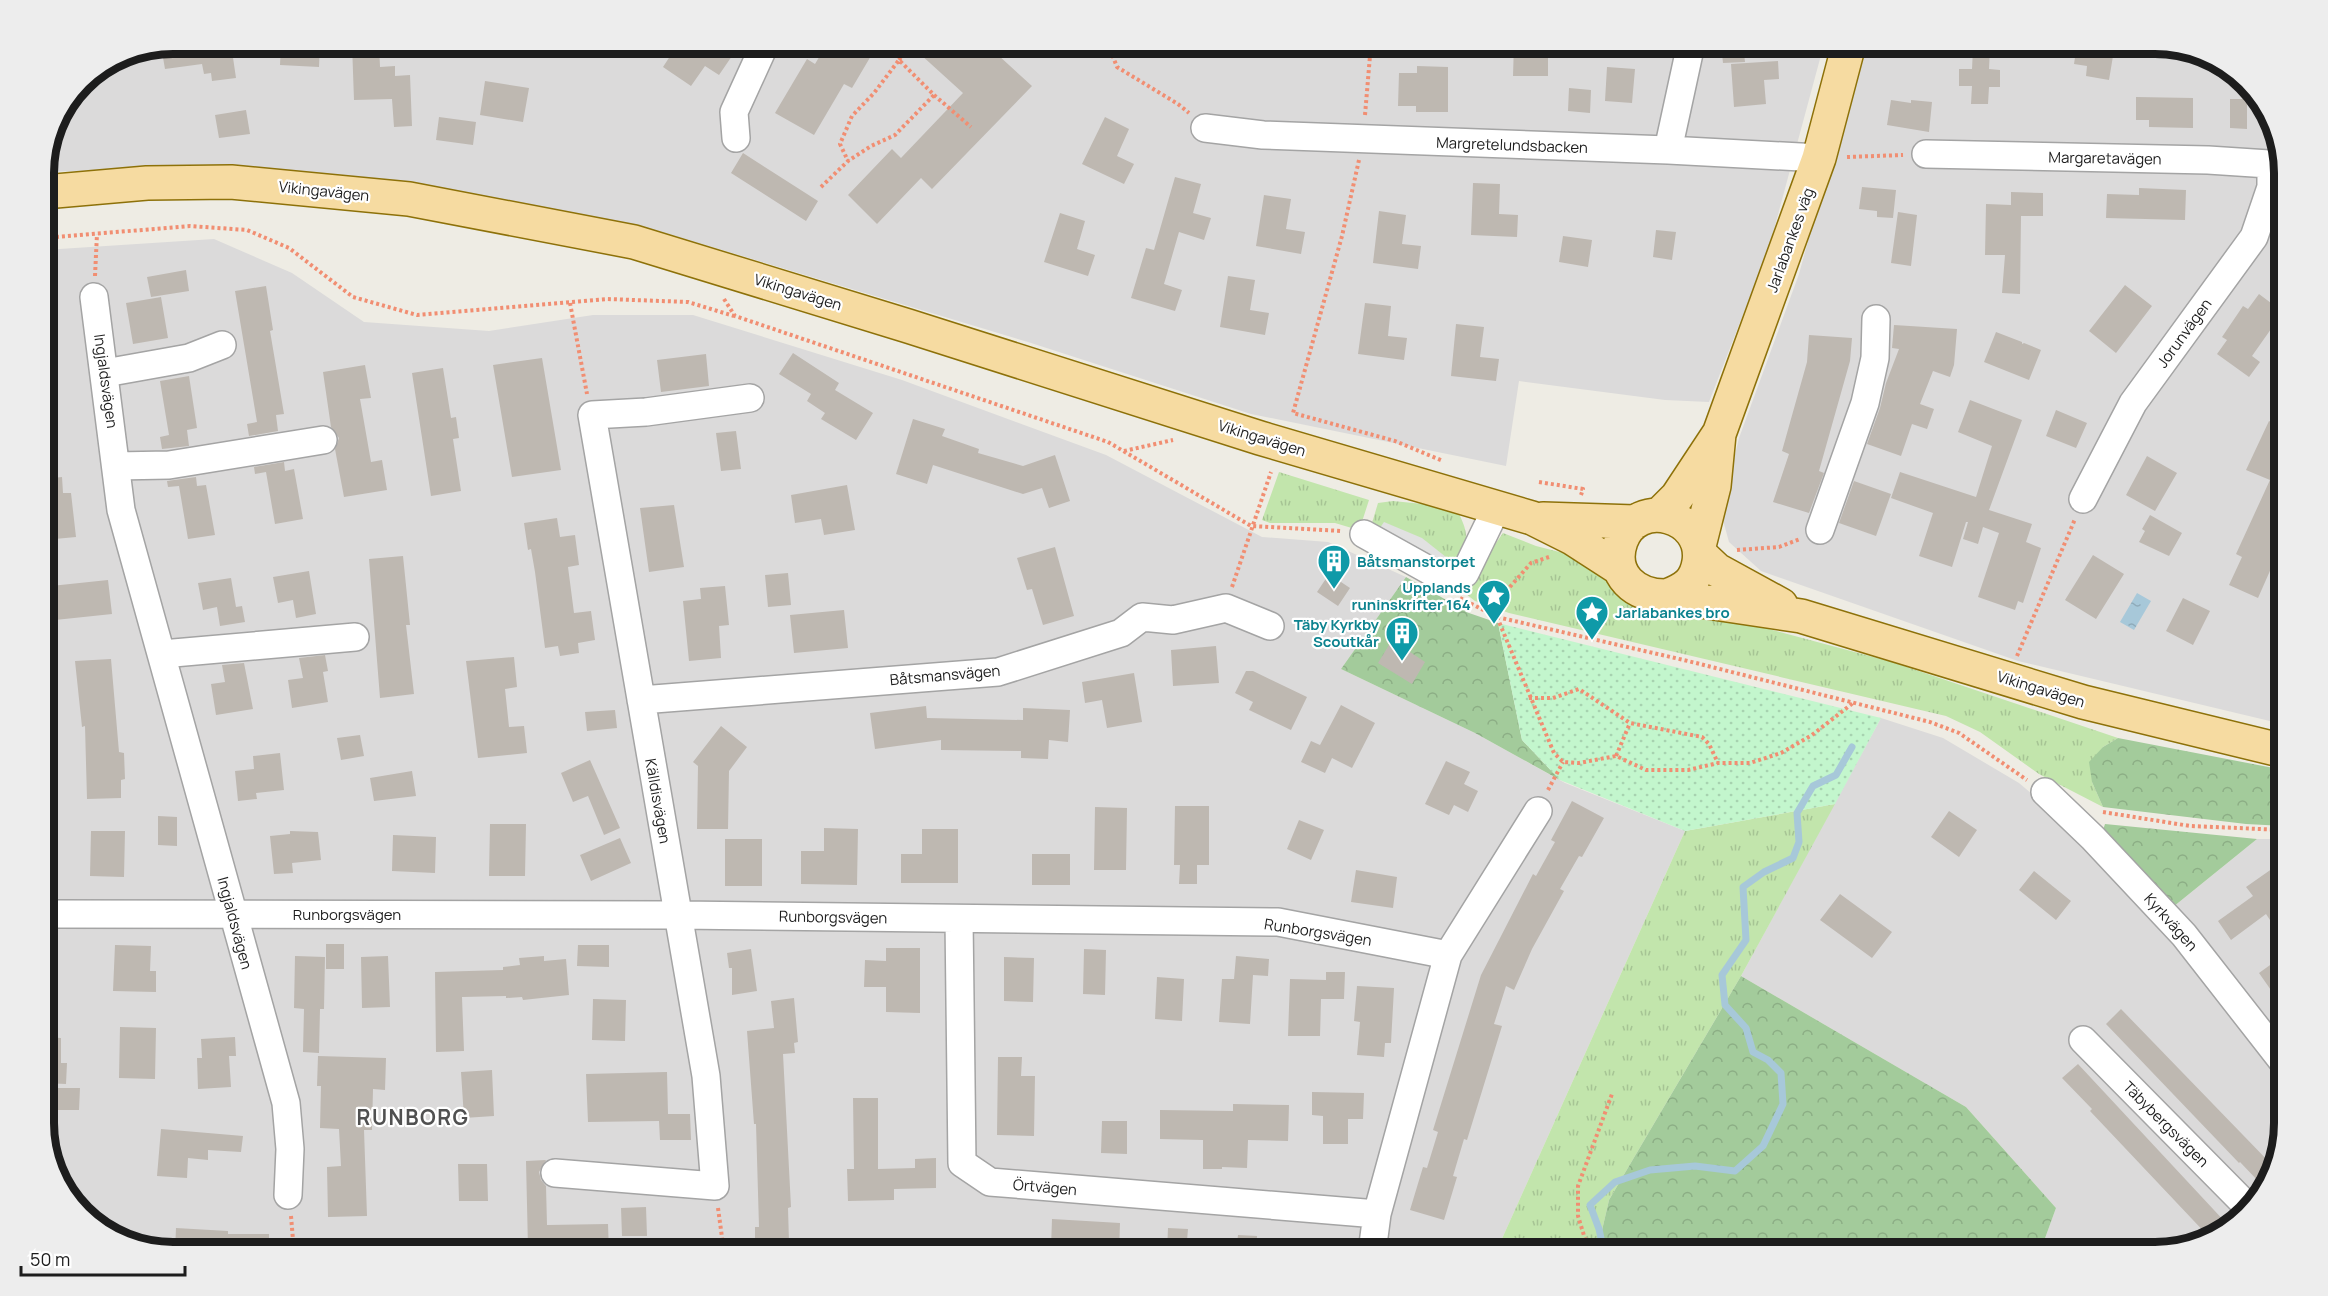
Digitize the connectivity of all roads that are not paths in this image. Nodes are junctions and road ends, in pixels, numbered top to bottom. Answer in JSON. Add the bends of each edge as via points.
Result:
{"nodes":[{"id":1,"x":760,"y":54,"type":"edge"},
{"id":2,"x":1689,"y":54,"type":"edge"},
{"id":3,"x":1846,"y":54,"type":"edge"},
{"id":4,"x":1205,"y":128,"type":"road end"},
{"id":5,"x":736,"y":138,"type":"dead end"},
{"id":6,"x":1668,"y":150,"type":"junction"},
{"id":7,"x":1926,"y":153,"type":"road end"},
{"id":8,"x":1820,"y":158,"type":"junction"},
{"id":9,"x":2274,"y":165,"type":"edge"},
{"id":10,"x":2274,"y":178,"type":"edge"},
{"id":11,"x":54,"y":191,"type":"edge"},
{"id":12,"x":94,"y":297,"type":"road end"},
{"id":13,"x":1876,"y":319,"type":"dead end"},
{"id":14,"x":222,"y":345,"type":"dead end"},
{"id":15,"x":105,"y":373,"type":"junction"},
{"id":16,"x":750,"y":398,"type":"dead end"},
{"id":17,"x":1719,"y":434,"type":"junction"},
{"id":18,"x":322,"y":440,"type":"dead end"},
{"id":19,"x":116,"y":465,"type":"junction"},
{"id":20,"x":2083,"y":499,"type":"dead end"},
{"id":21,"x":1497,"y":507,"type":"junction"},
{"id":22,"x":1532,"y":518,"type":"junction"},
{"id":23,"x":1647,"y":518,"type":"junction"},
{"id":24,"x":1820,"y":530,"type":"road end"},
{"id":25,"x":1363,"y":537,"type":"road end"},
{"id":26,"x":1700,"y":550,"type":"junction"},
{"id":27,"x":1620,"y":569,"type":"junction"},
{"id":28,"x":1667,"y":596,"type":"junction"},
{"id":29,"x":1801,"y":616,"type":"junction"},
{"id":30,"x":1270,"y":626,"type":"dead end"},
{"id":31,"x":355,"y":637,"type":"dead end"},
{"id":32,"x":162,"y":654,"type":"junction"},
{"id":33,"x":640,"y":700,"type":"junction"},
{"id":34,"x":2274,"y":749,"type":"edge"},
{"id":35,"x":2045,"y":792,"type":"road end"},
{"id":36,"x":1538,"y":811,"type":"road end"},
{"id":37,"x":232,"y":913,"type":"junction"},
{"id":38,"x":54,"y":914,"type":"edge"},
{"id":39,"x":678,"y":915,"type":"junction"},
{"id":40,"x":959,"y":919,"type":"junction"},
{"id":41,"x":1448,"y":955,"type":"junction"},
{"id":42,"x":2083,"y":1040,"type":"dead end"},
{"id":43,"x":2274,"y":1050,"type":"edge"},
{"id":44,"x":555,"y":1173,"type":"dead end"},
{"id":45,"x":288,"y":1195,"type":"road end"},
{"id":46,"x":2243,"y":1202,"type":"edge"},
{"id":47,"x":1377,"y":1214,"type":"junction"},
{"id":48,"x":1373,"y":1242,"type":"edge"}],
"edges":[{"from":1,"to":5,"type":"street","via":[[734,112]]},
{"from":2,"to":6,"type":"street"},
{"from":3,"to":8,"type":"main road","name":"Jarlabankes väg"},
{"from":4,"to":6,"type":"street","name":"Margretelundsbacken","via":[[1364,140]]},
{"from":6,"to":8,"type":"street","name":"Margretelundsbacken"},
{"from":7,"to":9,"type":"street","name":"Margaretavägen"},
{"from":8,"to":17,"type":"main road","name":"Jarlabankes väg"},
{"from":10,"to":20,"type":"street","name":"Jorunvägen","via":[[2254,237],[2133,404]]},
{"from":11,"to":21,"type":"main road","name":"Vikingavägen","via":[[147,183],[231,182],[409,199],[634,242],[1260,438]]},
{"from":12,"to":15,"type":"street","name":"Ingjaldsvägen"},
{"from":13,"to":24,"type":"street","via":[[1875,358],[1865,403]]},
{"from":14,"to":15,"type":"street","via":[[189,358]]},
{"from":15,"to":19,"type":"street","name":"Ingjaldsvägen"},
{"from":16,"to":33,"type":"street","name":"Källdisvägen","via":[[592,415]]},
{"from":17,"to":23,"type":"main road","name":"Jarlabankes väg","via":[[1677,497]]},
{"from":17,"to":26,"type":"main road","name":"Jarlabankes väg","via":[[1714,486]]},
{"from":18,"to":19,"type":"street","via":[[170,465]]},
{"from":19,"to":32,"type":"street","name":"Ingjaldsvägen","via":[[122,510]]},
{"from":21,"to":22,"type":"main road","name":"Vikingavägen"},
{"from":21,"to":25,"type":"street","via":[[1465,573],[1443,579]]},
{"from":22,"to":23,"type":"main road","name":"Vikingavägen"},
{"from":22,"to":27,"type":"main road","name":"Vikingavägen"},
{"from":23,"to":26,"type":"main road","name":"Vikingavägen","via":[[1668,515],[1684,523],[1694,533]]},
{"from":23,"to":27,"type":"main road","via":[[1621,540]]},
{"from":26,"to":28,"type":"main road","via":[[1694,581]]},
{"from":26,"to":29,"type":"main road","name":"Vikingavägen","via":[[1717,570]]},
{"from":27,"to":28,"type":"main road","name":"Vikingavägen","via":[[1640,593]]},
{"from":28,"to":29,"type":"main road","name":"Vikingavägen"},
{"from":29,"to":34,"type":"main road","name":"Vikingavägen","via":[[2083,702]]},
{"from":30,"to":33,"type":"street","name":"Båtsmansvägen","via":[[1226,608],[1173,620],[1142,617],[1121,633],[998,672]]},
{"from":31,"to":32,"type":"street"},
{"from":32,"to":37,"type":"street","name":"Ingjaldsvägen"},
{"from":33,"to":39,"type":"street","name":"Källdisvägen"},
{"from":35,"to":43,"type":"street","name":"Kyrkvägen","via":[[2184,935]]},
{"from":36,"to":41,"type":"street"},
{"from":37,"to":38,"type":"street","name":"Runborgsvägen"},
{"from":37,"to":39,"type":"street","name":"Runborgsvägen"},
{"from":37,"to":45,"type":"street","name":"Ingjaldsvägen","via":[[286,1103]]},
{"from":39,"to":40,"type":"street","name":"Runborgsvägen"},
{"from":39,"to":44,"type":"street","name":"Källdisvägen","via":[[706,1076],[716,1186]]},
{"from":40,"to":41,"type":"street","name":"Runborgsvägen","via":[[1278,922]]},
{"from":40,"to":47,"type":"street","name":"Örtvägen","via":[[962,1163],[990,1182]]},
{"from":41,"to":47,"type":"street"},
{"from":42,"to":46,"type":"street","name":"Täbybergsvägen"},
{"from":47,"to":48,"type":"street"}]}
